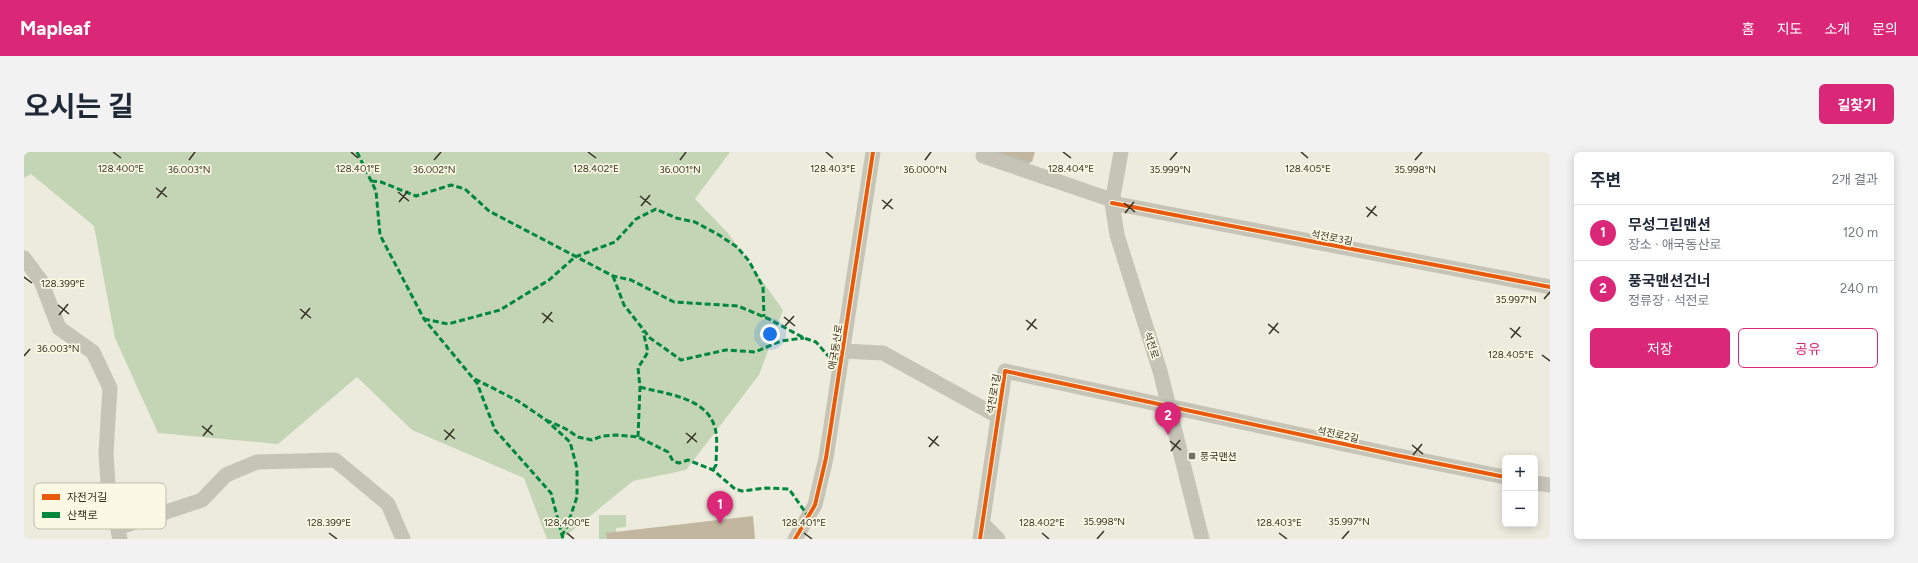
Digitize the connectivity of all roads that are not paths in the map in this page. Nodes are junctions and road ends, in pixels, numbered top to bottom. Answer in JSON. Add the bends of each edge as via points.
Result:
{"nodes":[{"id":1,"x":874,"y":152,"type":"edge"},
{"id":2,"x":985,"y":152,"type":"edge"},
{"id":3,"x":1121,"y":152,"type":"edge"},
{"id":4,"x":1112,"y":201,"type":"junction"},
{"id":5,"x":24,"y":258,"type":"edge"},
{"id":6,"x":1550,"y":287,"type":"edge"},
{"id":7,"x":843,"y":351,"type":"junction"},
{"id":8,"x":1169,"y":406,"type":"junction"},
{"id":9,"x":997,"y":416,"type":"junction"},
{"id":10,"x":1502,"y":476,"type":"edge"},
{"id":11,"x":108,"y":483,"type":"edge"},
{"id":12,"x":1538,"y":483,"type":"edge"},
{"id":13,"x":1550,"y":486,"type":"edge"},
{"id":14,"x":166,"y":514,"type":"edge"},
{"id":15,"x":982,"y":523,"type":"junction"},
{"id":16,"x":129,"y":529,"type":"edge"},
{"id":17,"x":119,"y":533,"type":"edge"},
{"id":18,"x":403,"y":539,"type":"edge"},
{"id":19,"x":794,"y":539,"type":"edge"},
{"id":20,"x":980,"y":539,"type":"edge"},
{"id":21,"x":998,"y":539,"type":"edge"},
{"id":22,"x":1202,"y":539,"type":"edge"}],
"edges":[{"from":1,"to":7,"type":"street","name":"애국동산로"},
{"from":2,"to":4,"type":"street","name":"석전로3길","via":[[983,156]]},
{"from":3,"to":4,"type":"street","name":"석전로"},
{"from":4,"to":6,"type":"street","name":"석전로3길"},
{"from":4,"to":8,"type":"street","name":"석전로","via":[[1117,235]]},
{"from":5,"to":11,"type":"street","via":[[41,281],[59,328],[93,352],[110,388],[106,453]]},
{"from":7,"to":9,"type":"street","via":[[883,353]]},
{"from":7,"to":19,"type":"street","name":"애국동산로","via":[[826,458],[815,505]]},
{"from":8,"to":9,"type":"street","name":"석전로1길","via":[[1005,371]]},
{"from":8,"to":10,"type":"street","name":"석전로2길"},
{"from":8,"to":22,"type":"street","name":"석전로"},
{"from":9,"to":15,"type":"street","name":"석전로1길"},
{"from":12,"to":13,"type":"street"},
{"from":14,"to":18,"type":"street","via":[[202,500],[226,475],[256,462],[335,460],[388,504]]},
{"from":15,"to":20,"type":"street","name":"석전로1길"},
{"from":15,"to":21,"type":"street"},
{"from":16,"to":17,"type":"street"}]}
